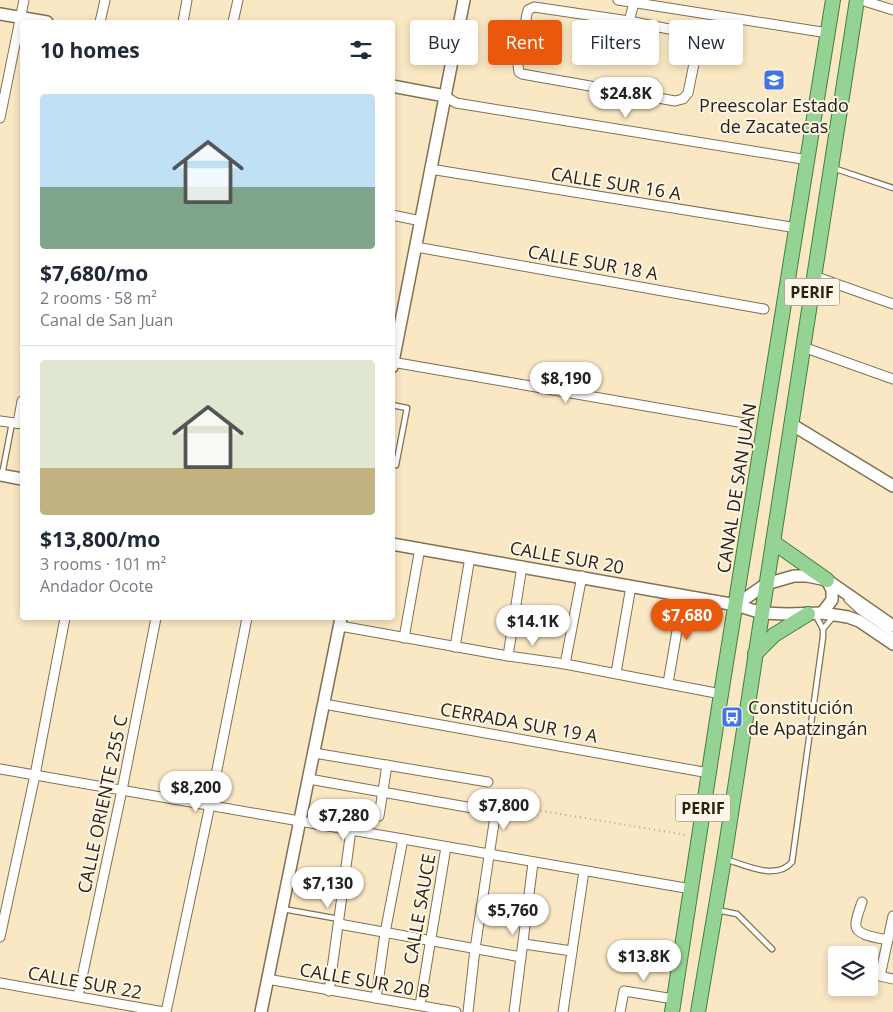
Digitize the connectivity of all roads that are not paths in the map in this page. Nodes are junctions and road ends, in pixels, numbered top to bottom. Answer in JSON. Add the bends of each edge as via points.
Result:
{"nodes":[{"id":1,"x":24,"y":0,"type":"edge"},
{"id":2,"x":104,"y":0,"type":"edge"},
{"id":3,"x":188,"y":0,"type":"edge"},
{"id":4,"x":238,"y":0,"type":"edge"},
{"id":5,"x":464,"y":0,"type":"edge"},
{"id":6,"x":618,"y":0,"type":"edge"},
{"id":7,"x":832,"y":0,"type":"edge"},
{"id":8,"x":857,"y":0,"type":"edge"},
{"id":9,"x":861,"y":0,"type":"edge"},
{"id":10,"x":634,"y":2,"type":"junction"},
{"id":11,"x":893,"y":10,"type":"edge"},
{"id":12,"x":0,"y":14,"type":"edge"},
{"id":13,"x":20,"y":18,"type":"junction"},
{"id":14,"x":34,"y":20,"type":"edge"},
{"id":15,"x":100,"y":20,"type":"edge"},
{"id":16,"x":183,"y":20,"type":"edge"},
{"id":17,"x":233,"y":20,"type":"edge"},
{"id":18,"x":629,"y":20,"type":"edge"},
{"id":19,"x":629,"y":21,"type":"joint"},
{"id":20,"x":828,"y":33,"type":"junction"},
{"id":21,"x":395,"y":87,"type":"edge"},
{"id":22,"x":445,"y":96,"type":"junction"},
{"id":23,"x":0,"y":118,"type":"edge"},
{"id":24,"x":808,"y":160,"type":"junction"},
{"id":25,"x":831,"y":167,"type":"junction"},
{"id":26,"x":430,"y":170,"type":"junction"},
{"id":27,"x":893,"y":188,"type":"edge"},
{"id":28,"x":395,"y":216,"type":"edge"},
{"id":29,"x":421,"y":221,"type":"junction"},
{"id":30,"x":797,"y":228,"type":"junction"},
{"id":31,"x":416,"y":248,"type":"junction"},
{"id":32,"x":814,"y":276,"type":"junction"},
{"id":33,"x":893,"y":304,"type":"edge"},
{"id":34,"x":764,"y":310,"type":"dead end"},
{"id":35,"x":803,"y":348,"type":"junction"},
{"id":36,"x":395,"y":354,"type":"edge"},
{"id":37,"x":395,"y":364,"type":"edge"},
{"id":38,"x":893,"y":379,"type":"edge"},
{"id":39,"x":395,"y":406,"type":"edge"},
{"id":40,"x":20,"y":410,"type":"edge"},
{"id":41,"x":0,"y":421,"type":"edge"},
{"id":42,"x":744,"y":423,"type":"dead end"},
{"id":43,"x":17,"y":424,"type":"edge"},
{"id":44,"x":791,"y":424,"type":"junction"},
{"id":45,"x":395,"y":465,"type":"edge"},
{"id":46,"x":1,"y":475,"type":"edge"},
{"id":47,"x":20,"y":479,"type":"edge"},
{"id":48,"x":893,"y":486,"type":"edge"},
{"id":49,"x":773,"y":542,"type":"junction"},
{"id":50,"x":395,"y":544,"type":"edge"},
{"id":51,"x":420,"y":548,"type":"junction"},
{"id":52,"x":470,"y":557,"type":"junction"},
{"id":53,"x":522,"y":566,"type":"junction"},
{"id":54,"x":582,"y":576,"type":"junction"},
{"id":55,"x":827,"y":580,"type":"junction"},
{"id":56,"x":766,"y":584,"type":"junction"},
{"id":57,"x":631,"y":586,"type":"junction"},
{"id":58,"x":683,"y":596,"type":"junction"},
{"id":59,"x":736,"y":605,"type":"junction"},
{"id":60,"x":860,"y":612,"type":"junction"},
{"id":61,"x":762,"y":613,"type":"junction"},
{"id":62,"x":815,"y":613,"type":"junction"},
{"id":63,"x":838,"y":614,"type":"junction"},
{"id":64,"x":66,"y":620,"type":"edge"},
{"id":65,"x":156,"y":620,"type":"edge"},
{"id":66,"x":247,"y":620,"type":"edge"},
{"id":67,"x":340,"y":622,"type":"edge"},
{"id":68,"x":893,"y":626,"type":"edge"},
{"id":69,"x":822,"y":629,"type":"junction"},
{"id":70,"x":893,"y":635,"type":"edge"},
{"id":71,"x":404,"y":638,"type":"junction"},
{"id":72,"x":893,"y":644,"type":"edge"},
{"id":73,"x":455,"y":647,"type":"junction"},
{"id":74,"x":755,"y":654,"type":"junction"},
{"id":75,"x":508,"y":656,"type":"junction"},
{"id":76,"x":565,"y":664,"type":"junction"},
{"id":77,"x":616,"y":673,"type":"junction"},
{"id":78,"x":668,"y":683,"type":"junction"},
{"id":79,"x":721,"y":694,"type":"junction"},
{"id":80,"x":324,"y":704,"type":"junction"},
{"id":81,"x":314,"y":753,"type":"junction"},
{"id":82,"x":387,"y":766,"type":"junction"},
{"id":83,"x":0,"y":769,"type":"edge"},
{"id":84,"x":709,"y":773,"type":"junction"},
{"id":85,"x":35,"y":775,"type":"junction"},
{"id":86,"x":309,"y":779,"type":"junction"},
{"id":87,"x":488,"y":782,"type":"dead end"},
{"id":88,"x":122,"y":790,"type":"junction"},
{"id":89,"x":383,"y":792,"type":"junction"},
{"id":90,"x":497,"y":804,"type":"road end"},
{"id":91,"x":210,"y":805,"type":"junction"},
{"id":92,"x":478,"y":809,"type":"dead end"},
{"id":93,"x":379,"y":816,"type":"dead end"},
{"id":94,"x":299,"y":821,"type":"junction"},
{"id":95,"x":351,"y":830,"type":"junction"},
{"id":96,"x":403,"y":839,"type":"junction"},
{"id":97,"x":446,"y":847,"type":"junction"},
{"id":98,"x":489,"y":855,"type":"junction"},
{"id":99,"x":724,"y":859,"type":"junction"},
{"id":100,"x":533,"y":863,"type":"junction"},
{"id":101,"x":584,"y":871,"type":"junction"},
{"id":102,"x":691,"y":889,"type":"junction"},
{"id":103,"x":862,"y":902,"type":"dead end"},
{"id":104,"x":282,"y":908,"type":"junction"},
{"id":105,"x":715,"y":909,"type":"junction"},
{"id":106,"x":893,"y":916,"type":"edge"},
{"id":107,"x":339,"y":921,"type":"junction"},
{"id":108,"x":385,"y":933,"type":"junction"},
{"id":109,"x":0,"y":937,"type":"edge"},
{"id":110,"x":888,"y":940,"type":"junction"},
{"id":111,"x":430,"y":941,"type":"junction"},
{"id":112,"x":524,"y":944,"type":"junction"},
{"id":113,"x":476,"y":949,"type":"junction"},
{"id":114,"x":772,"y":949,"type":"dead end"},
{"id":115,"x":572,"y":951,"type":"junction"},
{"id":116,"x":521,"y":957,"type":"junction"},
{"id":117,"x":268,"y":979,"type":"junction"},
{"id":118,"x":893,"y":979,"type":"edge"},
{"id":119,"x":0,"y":983,"type":"edge"},
{"id":120,"x":329,"y":991,"type":"junction"},
{"id":121,"x":78,"y":996,"type":"junction"},
{"id":122,"x":376,"y":998,"type":"junction"},
{"id":123,"x":673,"y":1005,"type":"edge"},
{"id":124,"x":420,"y":1006,"type":"junction"},
{"id":125,"x":165,"y":1012,"type":"edge"},
{"id":126,"x":261,"y":1012,"type":"edge"},
{"id":127,"x":456,"y":1012,"type":"edge"},
{"id":128,"x":468,"y":1012,"type":"edge"},
{"id":129,"x":514,"y":1012,"type":"edge"},
{"id":130,"x":563,"y":1012,"type":"edge"},
{"id":131,"x":620,"y":1012,"type":"edge"},
{"id":132,"x":698,"y":1012,"type":"edge"}],
"edges":[{"from":1,"to":13,"type":"street"},
{"from":2,"to":15,"type":"street"},
{"from":3,"to":16,"type":"street"},
{"from":4,"to":17,"type":"street"},
{"from":5,"to":22,"type":"street"},
{"from":6,"to":10,"type":"street"},
{"from":7,"to":20,"type":"main road","name":"CANAL DE SAN JUAN","number":"PERIF"},
{"from":8,"to":25,"type":"main road","number":"PERIF"},
{"from":9,"to":11,"type":"street"},
{"from":10,"to":18,"type":"street"},
{"from":10,"to":20,"type":"street"},
{"from":12,"to":13,"type":"street"},
{"from":13,"to":14,"type":"street"},
{"from":13,"to":23,"type":"street"},
{"from":19,"to":19,"type":"street","via":[[697,36],[688,93],[683,100],[519,72],[526,14],[531,8]]},
{"from":20,"to":24,"type":"main road","name":"CANAL DE SAN JUAN","number":"PERIF"},
{"from":21,"to":22,"type":"street"},
{"from":22,"to":24,"type":"street","via":[[456,103]]},
{"from":22,"to":26,"type":"street"},
{"from":24,"to":30,"type":"main road","name":"CANAL DE SAN JUAN","number":"PERIF"},
{"from":25,"to":27,"type":"lane"},
{"from":25,"to":32,"type":"main road","number":"PERIF"},
{"from":26,"to":29,"type":"street"},
{"from":26,"to":30,"type":"street","name":"CALLE SUR 16 A"},
{"from":28,"to":29,"type":"street"},
{"from":29,"to":31,"type":"street"},
{"from":30,"to":59,"type":"main road","name":"CANAL DE SAN JUAN","number":"PERIF"},
{"from":31,"to":34,"type":"street","name":"CALLE SUR 18 A"},
{"from":31,"to":36,"type":"street"},
{"from":32,"to":33,"type":"street"},
{"from":32,"to":35,"type":"main road","number":"PERIF"},
{"from":35,"to":38,"type":"street"},
{"from":35,"to":44,"type":"main road","number":"PERIF"},
{"from":37,"to":42,"type":"street"},
{"from":39,"to":45,"type":"lane","via":[[407,408]]},
{"from":40,"to":43,"type":"street"},
{"from":41,"to":43,"type":"street"},
{"from":43,"to":46,"type":"lane"},
{"from":44,"to":48,"type":"street"},
{"from":44,"to":49,"type":"main road","number":"PERIF"},
{"from":46,"to":47,"type":"street"},
{"from":49,"to":55,"type":"main road"},
{"from":49,"to":56,"type":"main road","number":"PERIF"},
{"from":50,"to":51,"type":"street","name":"CALLE SUR 20"},
{"from":51,"to":52,"type":"street","name":"CALLE SUR 20"},
{"from":51,"to":71,"type":"street"},
{"from":52,"to":53,"type":"street","name":"CALLE SUR 20"},
{"from":52,"to":73,"type":"street"},
{"from":53,"to":54,"type":"street","name":"CALLE SUR 20"},
{"from":53,"to":75,"type":"street"},
{"from":54,"to":57,"type":"street","name":"CALLE SUR 20"},
{"from":54,"to":76,"type":"street"},
{"from":55,"to":56,"type":"street","via":[[794,576]]},
{"from":55,"to":60,"type":"lane"},
{"from":55,"to":62,"type":"street","via":[[832,600]]},
{"from":55,"to":68,"type":"street"},
{"from":56,"to":59,"type":"street"},
{"from":56,"to":61,"type":"main road","number":"PERIF"},
{"from":57,"to":58,"type":"street","name":"CALLE SUR 20"},
{"from":57,"to":77,"type":"street"},
{"from":58,"to":59,"type":"street","name":"CALLE SUR 20"},
{"from":58,"to":78,"type":"street"},
{"from":59,"to":61,"type":"street","name":"CALLE SUR 20"},
{"from":59,"to":79,"type":"main road","name":"CANAL DE SAN JUAN","number":"PERIF"},
{"from":60,"to":63,"type":"lane"},
{"from":60,"to":70,"type":"lane"},
{"from":61,"to":62,"type":"street","name":"CALLE SUR 20"},
{"from":61,"to":74,"type":"main road","number":"PERIF"},
{"from":62,"to":63,"type":"street","name":"CALLE SUR 20"},
{"from":62,"to":69,"type":"lane"},
{"from":62,"to":74,"type":"main road","via":[[774,635]]},
{"from":63,"to":69,"type":"lane"},
{"from":63,"to":72,"type":"street","name":"CALLE SUR 20","via":[[859,621]]},
{"from":64,"to":85,"type":"street"},
{"from":65,"to":88,"type":"street","name":"CALLE ORIENTE 255 C"},
{"from":66,"to":91,"type":"street"},
{"from":67,"to":71,"type":"street"},
{"from":67,"to":80,"type":"street"},
{"from":69,"to":99,"type":"lane","via":[[792,862],[778,871],[760,870]]},
{"from":71,"to":73,"type":"street"},
{"from":73,"to":75,"type":"street"},
{"from":74,"to":99,"type":"main road","number":"PERIF"},
{"from":75,"to":76,"type":"street"},
{"from":76,"to":77,"type":"street"},
{"from":77,"to":78,"type":"street"},
{"from":78,"to":79,"type":"street"},
{"from":79,"to":84,"type":"main road","name":"CANAL DE SAN JUAN","number":"PERIF"},
{"from":80,"to":81,"type":"street"},
{"from":80,"to":84,"type":"street","name":"CERRADA SUR 19 A"},
{"from":81,"to":82,"type":"street"},
{"from":81,"to":86,"type":"street"},
{"from":82,"to":87,"type":"street"},
{"from":82,"to":89,"type":"street"},
{"from":83,"to":85,"type":"street"},
{"from":84,"to":102,"type":"main road","name":"CANAL DE SAN JUAN","number":"PERIF"},
{"from":85,"to":88,"type":"street"},
{"from":85,"to":109,"type":"street"},
{"from":86,"to":89,"type":"street"},
{"from":86,"to":94,"type":"street"},
{"from":88,"to":91,"type":"street"},
{"from":88,"to":121,"type":"street","name":"CALLE ORIENTE 255 C"},
{"from":89,"to":92,"type":"street"},
{"from":89,"to":93,"type":"street"},
{"from":90,"to":98,"type":"street"},
{"from":91,"to":94,"type":"street"},
{"from":91,"to":125,"type":"street"},
{"from":94,"to":95,"type":"street"},
{"from":94,"to":104,"type":"street"},
{"from":95,"to":96,"type":"street"},
{"from":95,"to":107,"type":"street"},
{"from":96,"to":97,"type":"street"},
{"from":96,"to":108,"type":"street"},
{"from":97,"to":98,"type":"street"},
{"from":97,"to":111,"type":"street","name":"CALLE SAUCE"},
{"from":98,"to":100,"type":"street"},
{"from":98,"to":113,"type":"street"},
{"from":99,"to":105,"type":"main road","number":"PERIF"},
{"from":100,"to":101,"type":"street"},
{"from":100,"to":112,"type":"street"},
{"from":101,"to":102,"type":"street"},
{"from":101,"to":115,"type":"street"},
{"from":102,"to":123,"type":"main road","name":"CANAL DE SAN JUAN","number":"PERIF"},
{"from":103,"to":110,"type":"street","via":[[856,925],[858,930],[862,934]]},
{"from":104,"to":107,"type":"lane"},
{"from":104,"to":117,"type":"street"},
{"from":105,"to":114,"type":"lane","via":[[737,914]]},
{"from":105,"to":132,"type":"main road","number":"PERIF"},
{"from":106,"to":110,"type":"street"},
{"from":107,"to":108,"type":"street"},
{"from":107,"to":120,"type":"street"},
{"from":108,"to":111,"type":"street"},
{"from":108,"to":122,"type":"street"},
{"from":110,"to":118,"type":"street","via":[[880,976]]},
{"from":111,"to":113,"type":"street"},
{"from":111,"to":124,"type":"street","name":"CALLE SAUCE"},
{"from":112,"to":115,"type":"street"},
{"from":112,"to":116,"type":"street"},
{"from":113,"to":116,"type":"street"},
{"from":113,"to":128,"type":"street"},
{"from":115,"to":130,"type":"street"},
{"from":116,"to":129,"type":"street"},
{"from":117,"to":120,"type":"street","name":"CALLE SUR 20 B"},
{"from":117,"to":126,"type":"street"},
{"from":119,"to":121,"type":"street","name":"CALLE SUR 22"},
{"from":120,"to":122,"type":"street","name":"CALLE SUR 20 B"},
{"from":121,"to":125,"type":"street","name":"CALLE SUR 22"},
{"from":122,"to":124,"type":"street","name":"CALLE SUR 20 B"},
{"from":123,"to":131,"type":"street","via":[[624,991]]},
{"from":124,"to":127,"type":"street","name":"CALLE SUR 20 B"}]}
